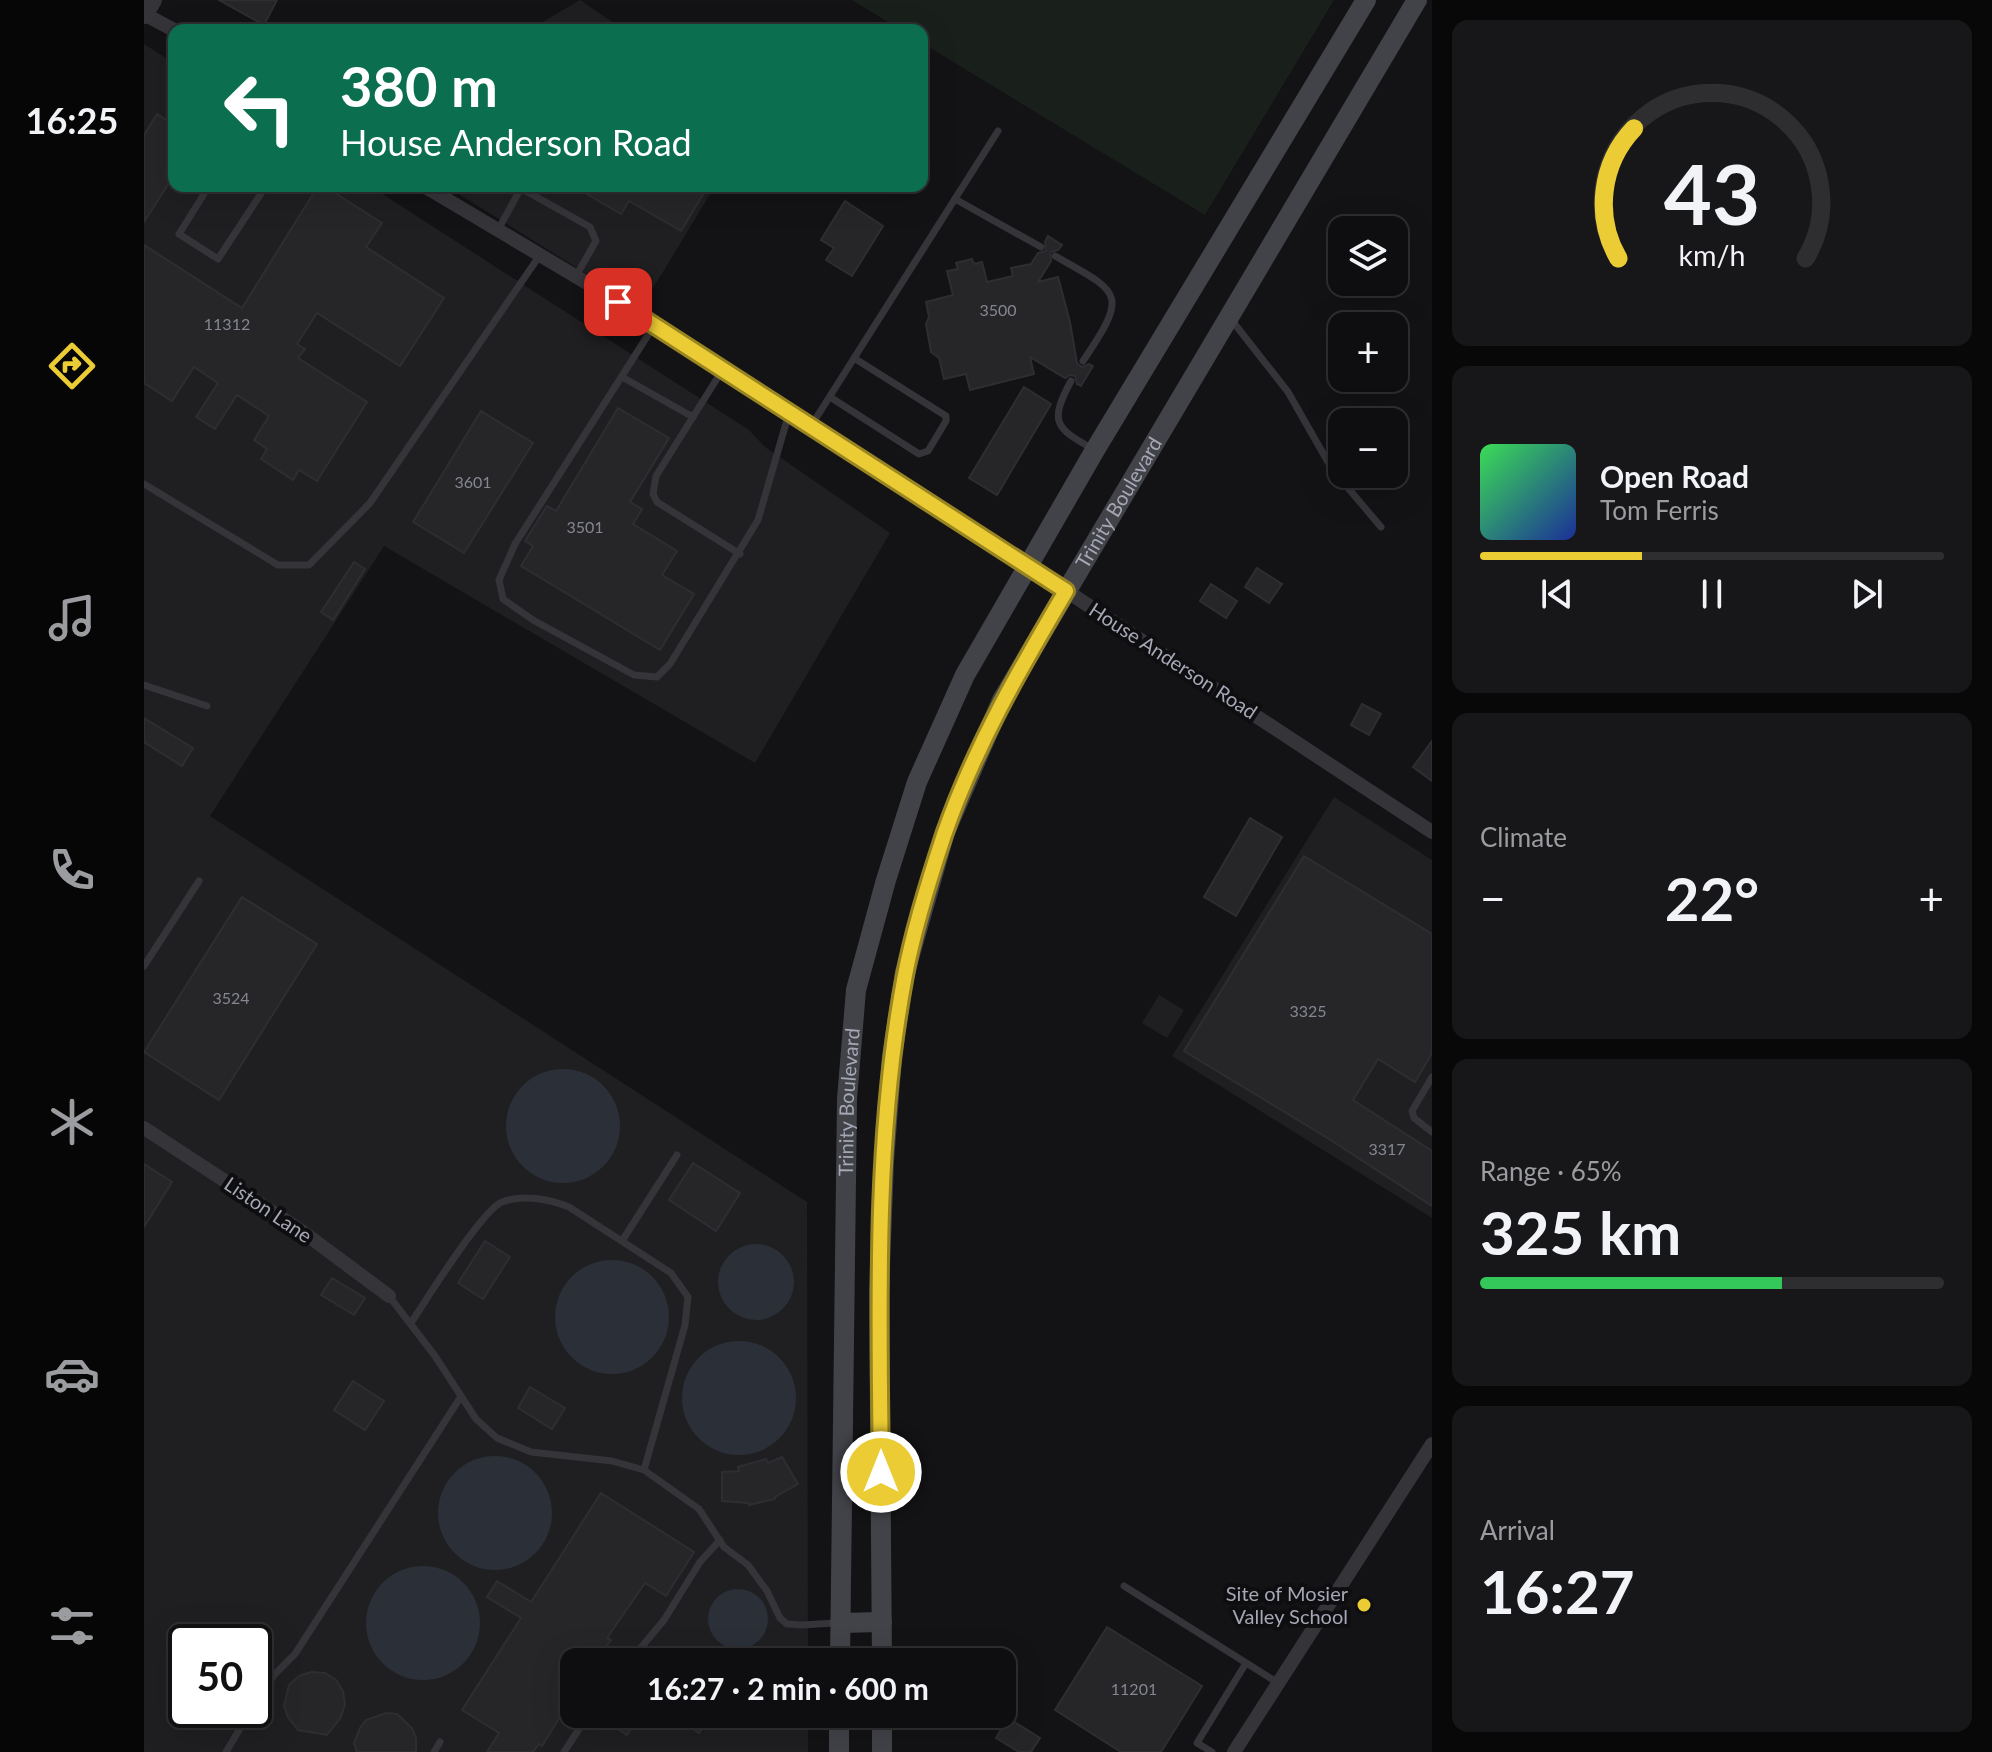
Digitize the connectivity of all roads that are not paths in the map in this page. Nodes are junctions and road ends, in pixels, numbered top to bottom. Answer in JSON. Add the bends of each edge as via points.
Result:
{"nodes":[{"id":1,"x":153,"y":0,"type":"edge"},
{"id":2,"x":1366,"y":0,"type":"edge"},
{"id":3,"x":1417,"y":0,"type":"edge"},
{"id":4,"x":144,"y":15,"type":"edge"},
{"id":5,"x":168,"y":27,"type":"edge"},
{"id":6,"x":998,"y":131,"type":"dead end"},
{"id":7,"x":205,"y":192,"type":"edge"},
{"id":8,"x":262,"y":192,"type":"edge"},
{"id":9,"x":434,"y":192,"type":"edge"},
{"id":10,"x":517,"y":192,"type":"edge"},
{"id":11,"x":528,"y":192,"type":"edge"},
{"id":12,"x":955,"y":199,"type":"junction"},
{"id":13,"x":498,"y":230,"type":"junction"},
{"id":14,"x":1041,"y":247,"type":"dead end"},
{"id":15,"x":540,"y":255,"type":"junction"},
{"id":16,"x":1055,"y":256,"type":"dead end"},
{"id":17,"x":576,"y":276,"type":"junction"},
{"id":18,"x":1229,"y":317,"type":"junction"},
{"id":19,"x":655,"y":324,"type":"junction"},
{"id":20,"x":854,"y":358,"type":"junction"},
{"id":21,"x":1083,"y":361,"type":"dead end"},
{"id":22,"x":723,"y":369,"type":"junction"},
{"id":23,"x":622,"y":377,"type":"junction"},
{"id":24,"x":1071,"y":381,"type":"dead end"},
{"id":25,"x":830,"y":397,"type":"junction"},
{"id":26,"x":790,"y":412,"type":"junction"},
{"id":27,"x":693,"y":417,"type":"junction"},
{"id":28,"x":811,"y":426,"type":"junction"},
{"id":29,"x":1095,"y":450,"type":"junction"},
{"id":30,"x":144,"y":484,"type":"edge"},
{"id":31,"x":1381,"y":527,"type":"dead end"},
{"id":32,"x":740,"y":554,"type":"junction"},
{"id":33,"x":1027,"y":565,"type":"junction"},
{"id":34,"x":1066,"y":591,"type":"junction"},
{"id":35,"x":144,"y":685,"type":"edge"},
{"id":36,"x":207,"y":706,"type":"dead end"},
{"id":37,"x":1432,"y":832,"type":"edge"},
{"id":38,"x":199,"y":881,"type":"dead end"},
{"id":39,"x":144,"y":966,"type":"edge"},
{"id":40,"x":1432,"y":1077,"type":"edge"},
{"id":41,"x":144,"y":1128,"type":"edge"},
{"id":42,"x":1432,"y":1132,"type":"edge"},
{"id":43,"x":677,"y":1155,"type":"dead end"},
{"id":44,"x":622,"y":1241,"type":"junction"},
{"id":45,"x":389,"y":1296,"type":"joint"},
{"id":46,"x":411,"y":1323,"type":"junction"},
{"id":47,"x":460,"y":1398,"type":"junction"},
{"id":48,"x":1432,"y":1444,"type":"edge"},
{"id":49,"x":644,"y":1470,"type":"junction"},
{"id":50,"x":720,"y":1540,"type":"junction"},
{"id":51,"x":1124,"y":1586,"type":"dead end"},
{"id":52,"x":882,"y":1622,"type":"junction"},
{"id":53,"x":840,"y":1623,"type":"junction"},
{"id":54,"x":641,"y":1648,"type":"edge"},
{"id":55,"x":840,"y":1648,"type":"edge"},
{"id":56,"x":882,"y":1648,"type":"edge"},
{"id":57,"x":1246,"y":1663,"type":"junction"},
{"id":58,"x":272,"y":1678,"type":"edge"},
{"id":59,"x":1278,"y":1683,"type":"junction"},
{"id":60,"x":241,"y":1728,"type":"edge"},
{"id":61,"x":580,"y":1728,"type":"edge"},
{"id":62,"x":839,"y":1728,"type":"edge"},
{"id":63,"x":882,"y":1728,"type":"edge"},
{"id":64,"x":440,"y":1742,"type":"dead end"},
{"id":65,"x":226,"y":1752,"type":"edge"},
{"id":66,"x":434,"y":1752,"type":"edge"},
{"id":67,"x":564,"y":1752,"type":"edge"},
{"id":68,"x":839,"y":1752,"type":"edge"},
{"id":69,"x":882,"y":1752,"type":"edge"},
{"id":70,"x":1212,"y":1752,"type":"edge"},
{"id":71,"x":1234,"y":1752,"type":"edge"}],
"edges":[{"from":1,"to":4,"type":"street"},
{"from":2,"to":29,"type":"main road","name":"Trinity Boulevard"},
{"from":3,"to":18,"type":"main road","name":"Trinity Boulevard"},
{"from":4,"to":5,"type":"street"},
{"from":6,"to":12,"type":"lane"},
{"from":7,"to":8,"type":"lane","via":[[179,234],[218,259]]},
{"from":9,"to":13,"type":"street","name":"House Anderson Road"},
{"from":10,"to":13,"type":"lane"},
{"from":11,"to":17,"type":"lane","via":[[590,227],[596,241]]},
{"from":12,"to":14,"type":"lane"},
{"from":12,"to":20,"type":"lane"},
{"from":13,"to":15,"type":"street","name":"House Anderson Road"},
{"from":15,"to":17,"type":"street","name":"House Anderson Road"},
{"from":15,"to":30,"type":"lane","via":[[370,503],[309,565],[278,565]]},
{"from":16,"to":21,"type":"lane","via":[[1102,282],[1113,300]]},
{"from":17,"to":19,"type":"street","name":"House Anderson Road"},
{"from":18,"to":31,"type":"lane","via":[[1288,392],[1332,469]]},
{"from":18,"to":34,"type":"main road","name":"Trinity Boulevard"},
{"from":19,"to":22,"type":"street","name":"House Anderson Road"},
{"from":19,"to":23,"type":"lane"},
{"from":20,"to":25,"type":"lane"},
{"from":20,"to":25,"type":"lane","via":[[946,416],[928,451],[919,454]]},
{"from":22,"to":26,"type":"street","name":"House Anderson Road"},
{"from":22,"to":27,"type":"lane"},
{"from":23,"to":27,"type":"lane"},
{"from":23,"to":32,"type":"lane","via":[[515,544],[499,580],[503,599],[634,675],[657,677]]},
{"from":24,"to":29,"type":"lane","via":[[1061,400],[1059,423],[1064,433]]},
{"from":25,"to":28,"type":"lane"},
{"from":26,"to":28,"type":"street","name":"House Anderson Road"},
{"from":26,"to":32,"type":"lane","via":[[758,520]]},
{"from":27,"to":32,"type":"lane","via":[[656,476],[653,494],[657,502]]},
{"from":28,"to":33,"type":"street","name":"House Anderson Road"},
{"from":29,"to":33,"type":"main road","name":"Trinity Boulevard"},
{"from":33,"to":34,"type":"street","name":"House Anderson Road"},
{"from":33,"to":53,"type":"main road","name":"Trinity Boulevard","via":[[965,675],[917,782],[856,990],[847,1099]]},
{"from":34,"to":37,"type":"street","name":"House Anderson Road"},
{"from":34,"to":52,"type":"main road","name":"Trinity Boulevard","via":[[1002,700],[972,767],[945,832],[905,972],[883,1175]]},
{"from":35,"to":36,"type":"lane"},
{"from":38,"to":39,"type":"lane"},
{"from":40,"to":42,"type":"lane","via":[[1412,1111]]},
{"from":41,"to":45,"type":"street","name":"Liston Lane","via":[[303,1232]]},
{"from":43,"to":44,"type":"lane"},
{"from":44,"to":46,"type":"lane","via":[[552,1200],[499,1203]]},
{"from":44,"to":49,"type":"lane","via":[[671,1273],[688,1297]]},
{"from":45,"to":46,"type":"lane"},
{"from":46,"to":47,"type":"lane"},
{"from":47,"to":49,"type":"lane","via":[[497,1438],[531,1452]]},
{"from":47,"to":58,"type":"lane","via":[[295,1654]]},
{"from":48,"to":59,"type":"street"},
{"from":49,"to":50,"type":"lane","via":[[699,1509]]},
{"from":50,"to":53,"type":"lane","via":[[748,1565],[787,1624]]},
{"from":50,"to":54,"type":"lane"},
{"from":51,"to":57,"type":"lane"},
{"from":52,"to":53,"type":"main road"},
{"from":52,"to":56,"type":"main road","name":"Trinity Boulevard"},
{"from":53,"to":55,"type":"main road","name":"Trinity Boulevard"},
{"from":57,"to":59,"type":"lane"},
{"from":57,"to":70,"type":"lane","via":[[1197,1743]]},
{"from":59,"to":71,"type":"street"},
{"from":60,"to":65,"type":"lane"},
{"from":61,"to":67,"type":"lane"},
{"from":62,"to":68,"type":"main road"},
{"from":63,"to":69,"type":"main road"},
{"from":64,"to":66,"type":"lane"}]}
